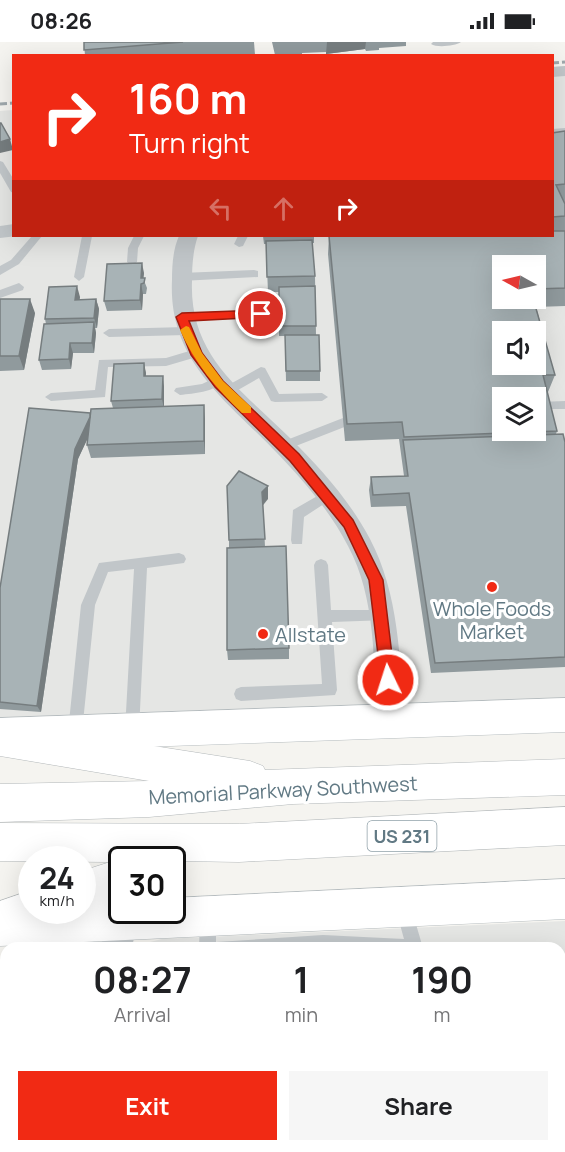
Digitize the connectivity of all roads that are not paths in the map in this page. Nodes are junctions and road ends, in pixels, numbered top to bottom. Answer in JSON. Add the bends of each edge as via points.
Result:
{"nodes":[{"id":1,"x":458,"y":42,"type":"edge"},
{"id":2,"x":434,"y":43,"type":"edge"},
{"id":3,"x":0,"y":164,"type":"edge"},
{"id":4,"x":12,"y":186,"type":"edge"},
{"id":5,"x":36,"y":237,"type":"edge"},
{"id":6,"x":87,"y":237,"type":"edge"},
{"id":7,"x":138,"y":237,"type":"edge"},
{"id":8,"x":184,"y":237,"type":"edge"},
{"id":9,"x":132,"y":262,"type":"edge"},
{"id":10,"x":0,"y":271,"type":"edge"},
{"id":11,"x":254,"y":274,"type":"dead end"},
{"id":12,"x":79,"y":277,"type":"dead end"},
{"id":13,"x":181,"y":277,"type":"junction"},
{"id":14,"x":19,"y":287,"type":"dead end"},
{"id":15,"x":0,"y":294,"type":"edge"},
{"id":16,"x":261,"y":314,"type":"dead end"},
{"id":17,"x":184,"y":324,"type":"junction"},
{"id":18,"x":109,"y":333,"type":"dead end"},
{"id":19,"x":196,"y":353,"type":"junction"},
{"id":20,"x":222,"y":386,"type":"junction"},
{"id":21,"x":180,"y":391,"type":"dead end"},
{"id":22,"x":51,"y":397,"type":"dead end"},
{"id":23,"x":322,"y":397,"type":"dead end"},
{"id":24,"x":565,"y":405,"type":"edge"},
{"id":25,"x":546,"y":406,"type":"edge"},
{"id":26,"x":343,"y":423,"type":"edge"},
{"id":27,"x":284,"y":446,"type":"junction"},
{"id":28,"x":326,"y":496,"type":"junction"},
{"id":29,"x":297,"y":540,"type":"dead end"},
{"id":30,"x":179,"y":559,"type":"dead end"},
{"id":31,"x":141,"y":562,"type":"junction"},
{"id":32,"x":321,"y":565,"type":"dead end"},
{"id":33,"x":325,"y":616,"type":"junction"},
{"id":34,"x":382,"y":616,"type":"junction"},
{"id":35,"x":241,"y":694,"type":"dead end"},
{"id":36,"x":565,"y":715,"type":"edge"},
{"id":37,"x":390,"y":720,"type":"junction"},
{"id":38,"x":132,"y":730,"type":"junction"},
{"id":39,"x":75,"y":732,"type":"junction"},
{"id":40,"x":0,"y":737,"type":"edge"},
{"id":41,"x":565,"y":777,"type":"edge"},
{"id":42,"x":293,"y":786,"type":"junction"},
{"id":43,"x":0,"y":803,"type":"edge"},
{"id":44,"x":565,"y":826,"type":"edge"},
{"id":45,"x":0,"y":842,"type":"edge"},
{"id":46,"x":239,"y":843,"type":"junction"},
{"id":47,"x":186,"y":856,"type":"edge"},
{"id":48,"x":565,"y":899,"type":"edge"},
{"id":49,"x":404,"y":907,"type":"junction"},
{"id":50,"x":18,"y":915,"type":"edge"},
{"id":51,"x":0,"y":921,"type":"edge"},
{"id":52,"x":0,"y":926,"type":"edge"},
{"id":53,"x":118,"y":935,"type":"edge"},
{"id":54,"x":212,"y":938,"type":"edge"},
{"id":55,"x":301,"y":942,"type":"edge"},
{"id":56,"x":413,"y":942,"type":"edge"}],
"edges":[{"from":1,"to":2,"type":"lane"},
{"from":3,"to":4,"type":"lane"},
{"from":5,"to":10,"type":"lane","via":[[15,262]]},
{"from":6,"to":12,"type":"lane"},
{"from":7,"to":9,"type":"lane"},
{"from":8,"to":13,"type":"street"},
{"from":11,"to":13,"type":"lane"},
{"from":13,"to":17,"type":"street"},
{"from":14,"to":15,"type":"lane"},
{"from":16,"to":17,"type":"lane"},
{"from":17,"to":18,"type":"lane"},
{"from":17,"to":19,"type":"street"},
{"from":19,"to":20,"type":"street"},
{"from":19,"to":22,"type":"lane","via":[[166,362],[103,363],[101,394]]},
{"from":20,"to":21,"type":"lane"},
{"from":20,"to":23,"type":"lane","via":[[261,371],[275,398]]},
{"from":20,"to":27,"type":"street"},
{"from":24,"to":25,"type":"lane"},
{"from":26,"to":27,"type":"lane"},
{"from":27,"to":28,"type":"street"},
{"from":28,"to":29,"type":"lane","via":[[298,514]]},
{"from":28,"to":34,"type":"street","via":[[348,523],[376,580]]},
{"from":30,"to":31,"type":"lane"},
{"from":31,"to":38,"type":"lane"},
{"from":31,"to":39,"type":"lane","via":[[104,567],[95,586],[88,605]]},
{"from":32,"to":33,"type":"lane"},
{"from":33,"to":34,"type":"lane"},
{"from":33,"to":35,"type":"lane","via":[[330,690]]},
{"from":34,"to":37,"type":"street"},
{"from":36,"to":37,"type":"main road"},
{"from":37,"to":38,"type":"main road"},
{"from":38,"to":39,"type":"main road"},
{"from":39,"to":40,"type":"main road"},
{"from":40,"to":42,"type":"main road"},
{"from":41,"to":42,"type":"main road","name":"Memorial Parkway Southwest"},
{"from":42,"to":43,"type":"main road","name":"Memorial Parkway Southwest","via":[[149,799]]},
{"from":44,"to":46,"type":"main road","number":"US 231"},
{"from":45,"to":46,"type":"main road","number":"US 231"},
{"from":46,"to":47,"type":"main road"},
{"from":48,"to":49,"type":"main road"},
{"from":49,"to":54,"type":"main road"},
{"from":49,"to":56,"type":"lane"},
{"from":50,"to":51,"type":"main road"},
{"from":52,"to":53,"type":"main road"},
{"from":53,"to":54,"type":"main road"},
{"from":54,"to":55,"type":"lane"}]}
